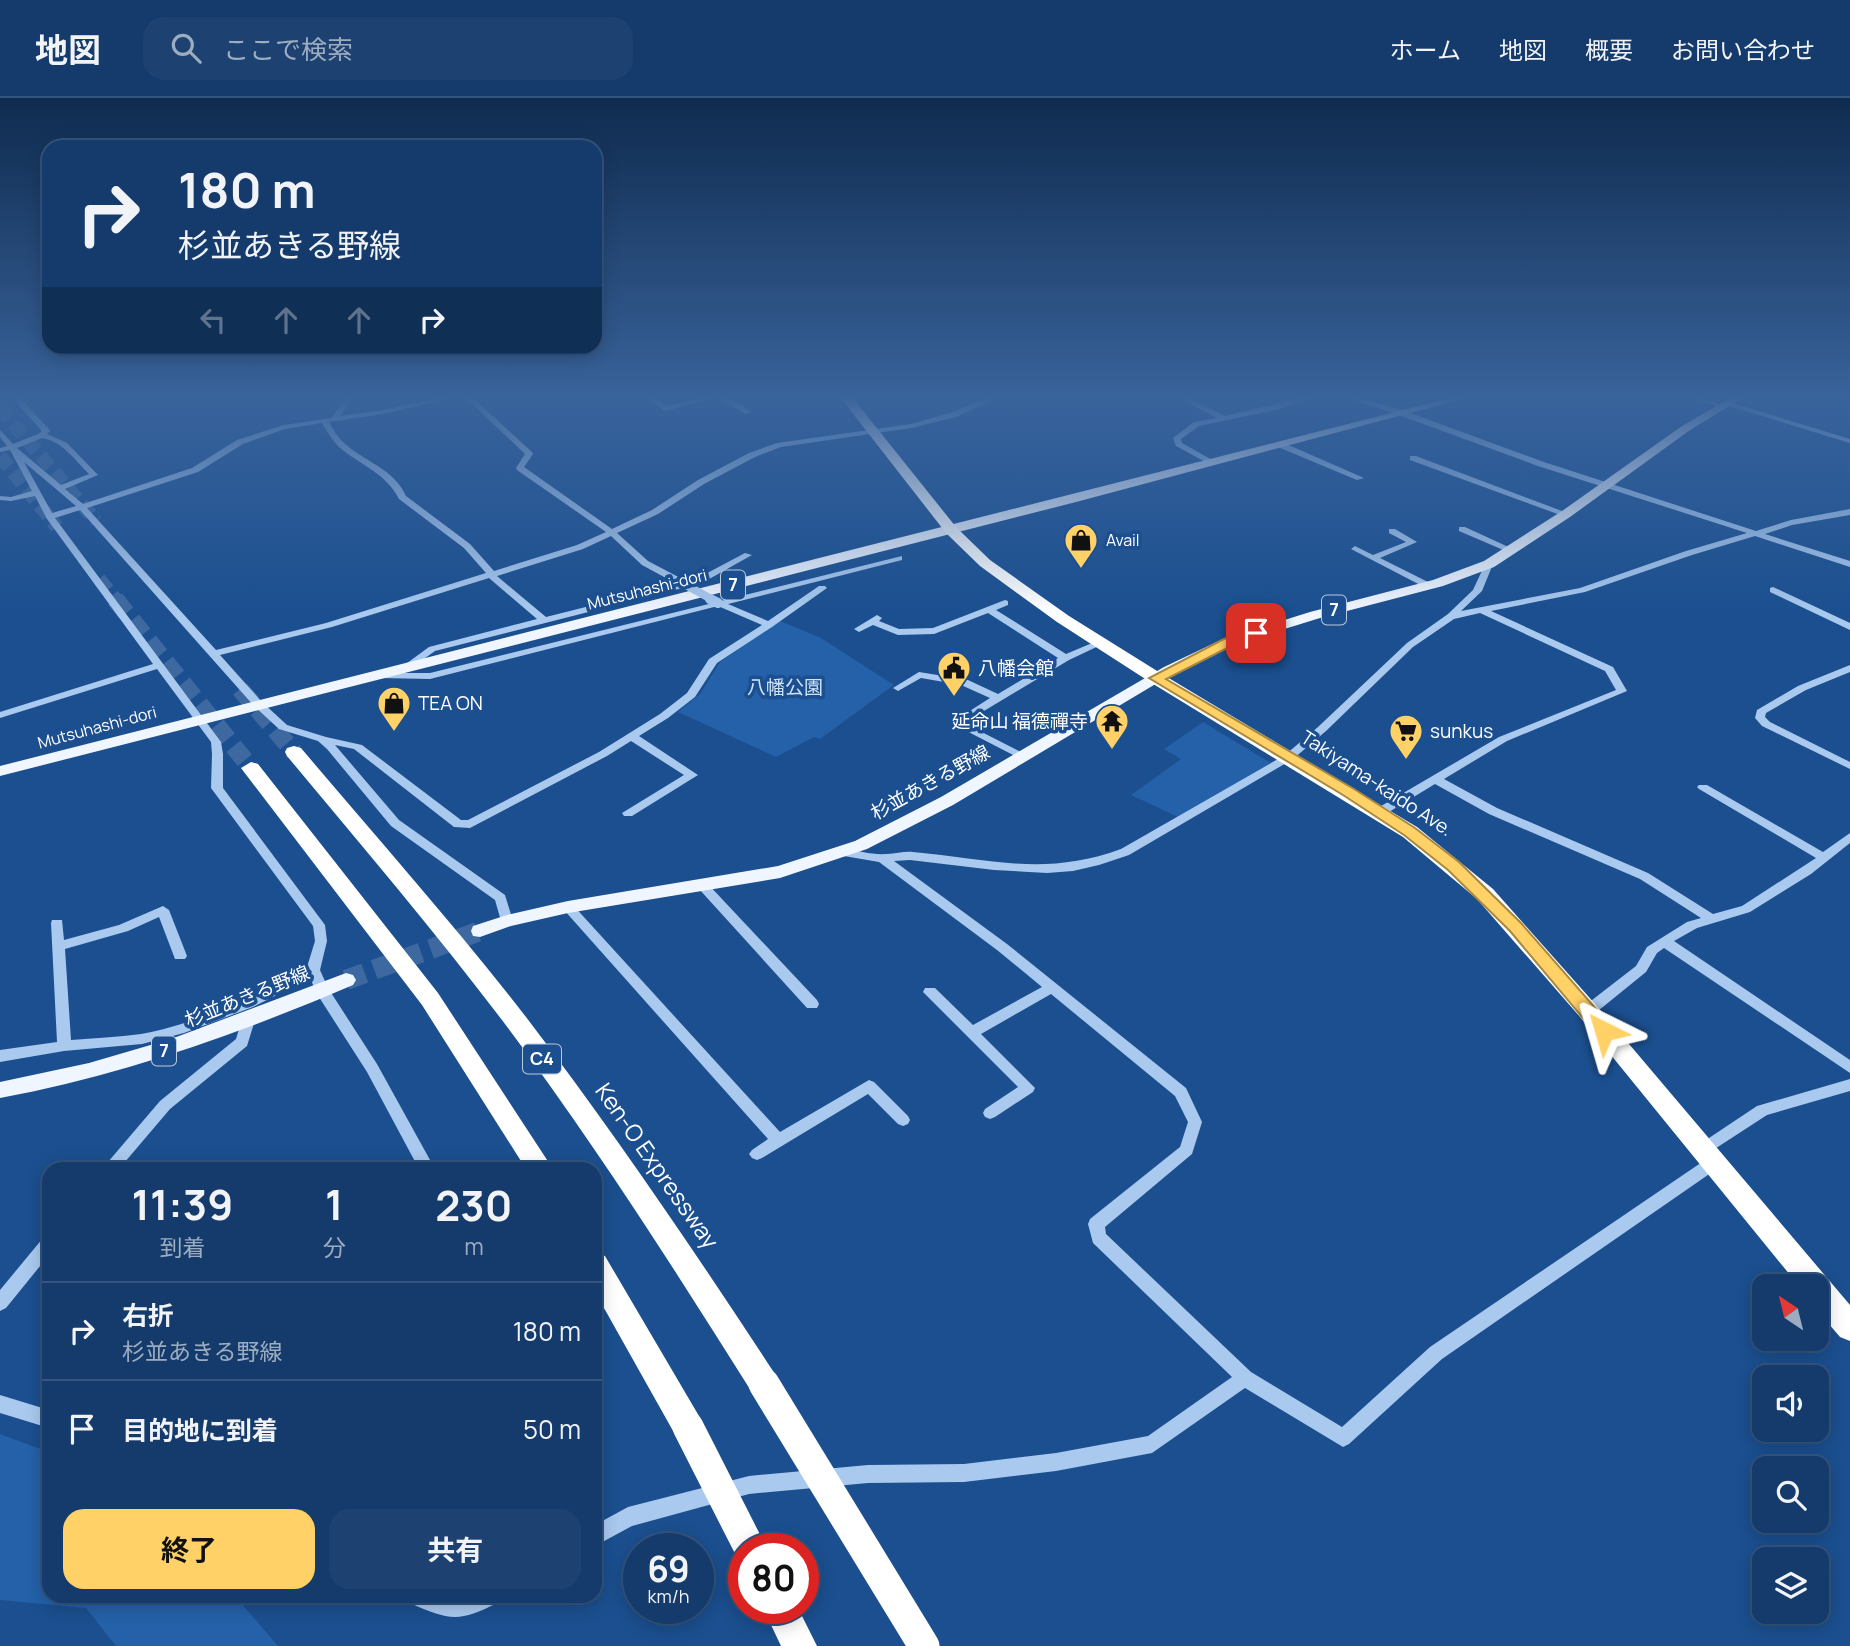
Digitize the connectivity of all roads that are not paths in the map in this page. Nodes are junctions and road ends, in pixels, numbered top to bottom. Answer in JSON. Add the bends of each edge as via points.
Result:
{"nodes":[{"id":1,"x":24,"y":469,"type":"edge"},
{"id":2,"x":37,"y":469,"type":"edge"},
{"id":3,"x":88,"y":469,"type":"edge"},
{"id":4,"x":196,"y":469,"type":"edge"},
{"id":5,"x":378,"y":469,"type":"edge"},
{"id":6,"x":523,"y":469,"type":"edge"},
{"id":7,"x":727,"y":469,"type":"edge"},
{"id":8,"x":903,"y":469,"type":"edge"},
{"id":9,"x":1187,"y":469,"type":"edge"},
{"id":10,"x":1339,"y":469,"type":"edge"},
{"id":11,"x":1444,"y":469,"type":"edge"},
{"id":12,"x":1562,"y":469,"type":"edge"},
{"id":13,"x":1629,"y":469,"type":"edge"},
{"id":14,"x":1360,"y":478,"type":"dead end"},
{"id":15,"x":1607,"y":485,"type":"junction"},
{"id":16,"x":59,"y":488,"type":"junction"},
{"id":17,"x":36,"y":493,"type":"junction"},
{"id":18,"x":0,"y":498,"type":"edge"},
{"id":19,"x":83,"y":508,"type":"junction"},
{"id":20,"x":1850,"y":512,"type":"edge"},
{"id":21,"x":1566,"y":514,"type":"junction"},
{"id":22,"x":50,"y":517,"type":"junction"},
{"id":23,"x":1462,"y":529,"type":"dead end"},
{"id":24,"x":951,"y":530,"type":"junction"},
{"id":25,"x":1392,"y":531,"type":"dead end"},
{"id":26,"x":612,"y":534,"type":"junction"},
{"id":27,"x":1760,"y":534,"type":"junction"},
{"id":28,"x":1355,"y":549,"type":"dead end"},
{"id":29,"x":1511,"y":550,"type":"junction"},
{"id":30,"x":748,"y":555,"type":"dead end"},
{"id":31,"x":899,"y":558,"type":"dead end"},
{"id":32,"x":1372,"y":558,"type":"junction"},
{"id":33,"x":1489,"y":564,"type":"junction"},
{"id":34,"x":1850,"y":564,"type":"edge"},
{"id":35,"x":492,"y":573,"type":"junction"},
{"id":36,"x":684,"y":584,"type":"junction"},
{"id":37,"x":1429,"y":586,"type":"junction"},
{"id":38,"x":822,"y":588,"type":"dead end"},
{"id":39,"x":1773,"y":590,"type":"dead end"},
{"id":40,"x":718,"y":603,"type":"junction"},
{"id":41,"x":1004,"y":603,"type":"dead end"},
{"id":42,"x":988,"y":609,"type":"junction"},
{"id":43,"x":1481,"y":610,"type":"junction"},
{"id":44,"x":1451,"y":616,"type":"junction"},
{"id":45,"x":544,"y":620,"type":"junction"},
{"id":46,"x":769,"y":625,"type":"junction"},
{"id":47,"x":1850,"y":627,"type":"edge"},
{"id":48,"x":859,"y":629,"type":"dead end"},
{"id":49,"x":1100,"y":643,"type":"junction"},
{"id":50,"x":214,"y":654,"type":"junction"},
{"id":51,"x":1065,"y":658,"type":"junction"},
{"id":52,"x":159,"y":665,"type":"junction"},
{"id":53,"x":407,"y":668,"type":"junction"},
{"id":54,"x":1850,"y":668,"type":"edge"},
{"id":55,"x":380,"y":675,"type":"junction"},
{"id":56,"x":1156,"y":678,"type":"junction"},
{"id":57,"x":898,"y":688,"type":"dead end"},
{"id":58,"x":996,"y":697,"type":"junction"},
{"id":59,"x":258,"y":705,"type":"junction"},
{"id":60,"x":0,"y":715,"type":"edge"},
{"id":61,"x":199,"y":719,"type":"junction"},
{"id":62,"x":632,"y":737,"type":"junction"},
{"id":63,"x":322,"y":739,"type":"junction"},
{"id":64,"x":295,"y":752,"type":"tunnel mouth"},
{"id":65,"x":1023,"y":757,"type":"junction"},
{"id":66,"x":1289,"y":757,"type":"junction"},
{"id":67,"x":1850,"y":766,"type":"edge"},
{"id":68,"x":251,"y":768,"type":"tunnel mouth"},
{"id":69,"x":0,"y":771,"type":"edge"},
{"id":70,"x":1435,"y":779,"type":"junction"},
{"id":71,"x":1703,"y":787,"type":"dead end"},
{"id":72,"x":1380,"y":812,"type":"junction"},
{"id":73,"x":628,"y":813,"type":"dead end"},
{"id":74,"x":1850,"y":837,"type":"edge"},
{"id":75,"x":844,"y":852,"type":"junction"},
{"id":76,"x":1823,"y":857,"type":"junction"},
{"id":77,"x":882,"y":858,"type":"junction"},
{"id":78,"x":703,"y":886,"type":"junction"},
{"id":79,"x":569,"y":907,"type":"junction"},
{"id":80,"x":1710,"y":918,"type":"junction"},
{"id":81,"x":507,"y":921,"type":"junction"},
{"id":82,"x":57,"y":923,"type":"dead end"},
{"id":83,"x":480,"y":932,"type":"tunnel mouth"},
{"id":84,"x":1664,"y":941,"type":"junction"},
{"id":85,"x":59,"y":946,"type":"junction"},
{"id":86,"x":180,"y":956,"type":"dead end"},
{"id":87,"x":313,"y":970,"type":"junction"},
{"id":88,"x":346,"y":980,"type":"tunnel mouth"},
{"id":89,"x":1051,"y":988,"type":"junction"},
{"id":90,"x":322,"y":990,"type":"junction"},
{"id":91,"x":930,"y":992,"type":"dead end"},
{"id":92,"x":812,"y":1003,"type":"dead end"},
{"id":93,"x":1588,"y":1011,"type":"junction"},
{"id":94,"x":248,"y":1020,"type":"junction"},
{"id":95,"x":971,"y":1033,"type":"junction"},
{"id":96,"x":64,"y":1046,"type":"junction"},
{"id":97,"x":0,"y":1056,"type":"edge"},
{"id":98,"x":1850,"y":1067,"type":"edge"},
{"id":99,"x":1850,"y":1085,"type":"edge"},
{"id":100,"x":0,"y":1090,"type":"edge"},
{"id":101,"x":990,"y":1113,"type":"dead end"},
{"id":102,"x":903,"y":1120,"type":"dead end"},
{"id":103,"x":778,"y":1140,"type":"junction"},
{"id":104,"x":757,"y":1154,"type":"dead end"},
{"id":105,"x":1707,"y":1156,"type":"junction"},
{"id":106,"x":116,"y":1162,"type":"edge"},
{"id":107,"x":424,"y":1162,"type":"edge"},
{"id":108,"x":535,"y":1162,"type":"edge"},
{"id":109,"x":42,"y":1252,"type":"edge"},
{"id":110,"x":1805,"y":1274,"type":"edge"},
{"id":111,"x":602,"y":1277,"type":"edge"},
{"id":112,"x":1829,"y":1302,"type":"edge"},
{"id":113,"x":0,"y":1303,"type":"edge"},
{"id":114,"x":1850,"y":1326,"type":"edge"},
{"id":115,"x":1245,"y":1378,"type":"junction"},
{"id":116,"x":0,"y":1404,"type":"edge"},
{"id":117,"x":42,"y":1417,"type":"edge"},
{"id":118,"x":602,"y":1532,"type":"edge"},
{"id":119,"x":742,"y":1533,"type":"edge"},
{"id":120,"x":432,"y":1603,"type":"edge"},
{"id":121,"x":478,"y":1603,"type":"edge"},
{"id":122,"x":788,"y":1624,"type":"edge"},
{"id":123,"x":799,"y":1646,"type":"edge"},
{"id":124,"x":924,"y":1646,"type":"edge"}],
"edges":[{"from":1,"to":17,"type":"street"},
{"from":2,"to":16,"type":"street"},
{"from":3,"to":16,"type":"street","via":[[94,475]]},
{"from":4,"to":19,"type":"street"},
{"from":5,"to":35,"type":"street","via":[[393,480],[402,497],[472,550]]},
{"from":6,"to":26,"type":"street"},
{"from":7,"to":26,"type":"street"},
{"from":8,"to":24,"type":"highway","name":"Takiyama-kaido Ave."},
{"from":9,"to":24,"type":"main road","name":"Mutsuhashi-dori","number":"7"},
{"from":10,"to":14,"type":"street"},
{"from":11,"to":21,"type":"street"},
{"from":12,"to":15,"type":"street"},
{"from":13,"to":15,"type":"main road","name":"杉並あきる野線","number":"7"},
{"from":15,"to":21,"type":"main road","name":"杉並あきる野線","number":"7"},
{"from":15,"to":27,"type":"street"},
{"from":16,"to":19,"type":"street"},
{"from":17,"to":18,"type":"street"},
{"from":17,"to":22,"type":"street"},
{"from":19,"to":22,"type":"street"},
{"from":19,"to":50,"type":"street"},
{"from":20,"to":27,"type":"street"},
{"from":21,"to":29,"type":"main road","name":"杉並あきる野線","number":"7"},
{"from":22,"to":52,"type":"street"},
{"from":23,"to":29,"type":"street"},
{"from":24,"to":49,"type":"highway","name":"Takiyama-kaido Ave.","via":[[985,563]]},
{"from":24,"to":53,"type":"main road","name":"Mutsuhashi-dori","number":"7"},
{"from":25,"to":32,"type":"street","via":[[1413,541]]},
{"from":26,"to":35,"type":"street","via":[[541,561]]},
{"from":26,"to":36,"type":"street","via":[[645,563]]},
{"from":27,"to":34,"type":"street"},
{"from":27,"to":43,"type":"street","via":[[1583,590]]},
{"from":28,"to":32,"type":"street"},
{"from":29,"to":33,"type":"main road","name":"杉並あきる野線","number":"7"},
{"from":30,"to":36,"type":"street"},
{"from":31,"to":40,"type":"street"},
{"from":32,"to":37,"type":"street"},
{"from":33,"to":37,"type":"main road","name":"杉並あきる野線","number":"7"},
{"from":33,"to":44,"type":"street","via":[[1477,591]]},
{"from":35,"to":45,"type":"street"},
{"from":35,"to":50,"type":"street","via":[[329,625]]},
{"from":36,"to":40,"type":"street","bridge":true},
{"from":36,"to":45,"type":"street"},
{"from":37,"to":56,"type":"main road","name":"杉並あきる野線","number":"7","via":[[1232,640]]},
{"from":38,"to":46,"type":"street"},
{"from":39,"to":47,"type":"street"},
{"from":40,"to":46,"type":"street"},
{"from":40,"to":55,"type":"street","via":[[430,676]]},
{"from":41,"to":42,"type":"street"},
{"from":42,"to":48,"type":"street","via":[[934,631],[898,632],[876,619]]},
{"from":42,"to":51,"type":"street"},
{"from":43,"to":44,"type":"street"},
{"from":43,"to":70,"type":"street","via":[[1609,669],[1622,691],[1503,739]]},
{"from":44,"to":66,"type":"street","via":[[1410,645]]},
{"from":45,"to":53,"type":"street","via":[[432,649]]},
{"from":46,"to":62,"type":"street","via":[[713,661],[691,695]]},
{"from":49,"to":51,"type":"street"},
{"from":49,"to":56,"type":"highway","name":"Takiyama-kaido Ave."},
{"from":50,"to":59,"type":"street"},
{"from":51,"to":58,"type":"street"},
{"from":52,"to":60,"type":"street"},
{"from":52,"to":61,"type":"street"},
{"from":53,"to":55,"type":"main road","name":"Mutsuhashi-dori","number":"7"},
{"from":54,"to":67,"type":"street","via":[[1802,688],[1761,712],[1760,718]]},
{"from":55,"to":59,"type":"main road","name":"Mutsuhashi-dori","number":"7"},
{"from":56,"to":65,"type":"main road","name":"杉並あきる野線","number":"7"},
{"from":56,"to":66,"type":"highway","name":"Takiyama-kaido Ave."},
{"from":57,"to":58,"type":"street","via":[[919,675],[964,682]]},
{"from":58,"to":65,"type":"street","via":[[956,723]]},
{"from":59,"to":61,"type":"main road","name":"Mutsuhashi-dori","number":"7"},
{"from":59,"to":63,"type":"street","via":[[284,727]]},
{"from":61,"to":69,"type":"main road","name":"Mutsuhashi-dori","number":"7"},
{"from":61,"to":87,"type":"street","via":[[219,750],[217,788],[318,925],[321,941]]},
{"from":62,"to":63,"type":"street","via":[[470,824],[458,824],[358,747]]},
{"from":62,"to":73,"type":"street","via":[[692,775]]},
{"from":63,"to":81,"type":"street","via":[[395,824],[501,898]]},
{"from":64,"to":124,"type":"highway","name":"Ken-O Expressway","number":"C4","bridge":true,"via":[[478,973],[689,1268]]},
{"from":65,"to":75,"type":"main road","name":"杉並あきる野線","number":"7"},
{"from":66,"to":72,"type":"highway","name":"Takiyama-kaido Ave."},
{"from":66,"to":77,"type":"street","via":[[1102,862],[1073,869],[1018,869],[908,855]]},
{"from":68,"to":108,"type":"highway","via":[[430,999]]},
{"from":70,"to":72,"type":"street"},
{"from":70,"to":80,"type":"street","via":[[1493,811],[1644,876]]},
{"from":71,"to":76,"type":"street"},
{"from":72,"to":93,"type":"highway","name":"Takiyama-kaido Ave.","via":[[1485,894]]},
{"from":74,"to":76,"type":"street"},
{"from":75,"to":77,"type":"street"},
{"from":75,"to":78,"type":"main road","name":"杉並あきる野線","number":"7","via":[[804,866]]},
{"from":76,"to":80,"type":"street","via":[[1746,909]]},
{"from":77,"to":89,"type":"street"},
{"from":78,"to":79,"type":"main road","name":"杉並あきる野線","number":"7"},
{"from":78,"to":92,"type":"street"},
{"from":79,"to":81,"type":"main road","name":"杉並あきる野線","number":"7"},
{"from":79,"to":103,"type":"street"},
{"from":80,"to":84,"type":"street"},
{"from":81,"to":83,"type":"main road","name":"杉並あきる野線","number":"7"},
{"from":82,"to":85,"type":"street"},
{"from":84,"to":93,"type":"street","via":[[1652,950],[1641,969]]},
{"from":84,"to":98,"type":"street"},
{"from":85,"to":86,"type":"street","via":[[123,928],[163,909]]},
{"from":85,"to":96,"type":"street"},
{"from":87,"to":90,"type":"street"},
{"from":87,"to":96,"type":"street","via":[[184,1028],[142,1039]]},
{"from":88,"to":90,"type":"main road","name":"杉並あきる野線","number":"7"},
{"from":89,"to":95,"type":"street"},
{"from":89,"to":115,"type":"street","via":[[1181,1091],[1195,1122],[1187,1150],[1096,1224],[1099,1238]]},
{"from":90,"to":94,"type":"main road","name":"杉並あきる野線","number":"7"},
{"from":90,"to":107,"type":"street"},
{"from":91,"to":95,"type":"street"},
{"from":93,"to":105,"type":"highway","name":"Takiyama-kaido Ave."},
{"from":94,"to":100,"type":"main road","name":"杉並あきる野線","number":"7","via":[[123,1063]]},
{"from":94,"to":106,"type":"street","via":[[242,1042],[165,1105]]},
{"from":95,"to":101,"type":"street","via":[[1028,1088]]},
{"from":96,"to":97,"type":"street"},
{"from":99,"to":105,"type":"street","via":[[1762,1110]]},
{"from":102,"to":103,"type":"street","via":[[869,1086]]},
{"from":103,"to":104,"type":"street"},
{"from":105,"to":110,"type":"highway","name":"Takiyama-kaido Ave."},
{"from":105,"to":115,"type":"street","via":[[1436,1353],[1343,1438]]},
{"from":109,"to":113,"type":"street"},
{"from":111,"to":119,"type":"highway","bridge":true,"via":[[688,1427]]},
{"from":112,"to":114,"type":"highway","name":"Takiyama-kaido Ave."},
{"from":115,"to":118,"type":"street","via":[[1153,1444],[964,1473],[868,1474],[749,1485],[628,1517]]},
{"from":116,"to":117,"type":"street"},
{"from":120,"to":121,"type":"street","via":[[467,1609]]},
{"from":122,"to":123,"type":"highway"}]}
